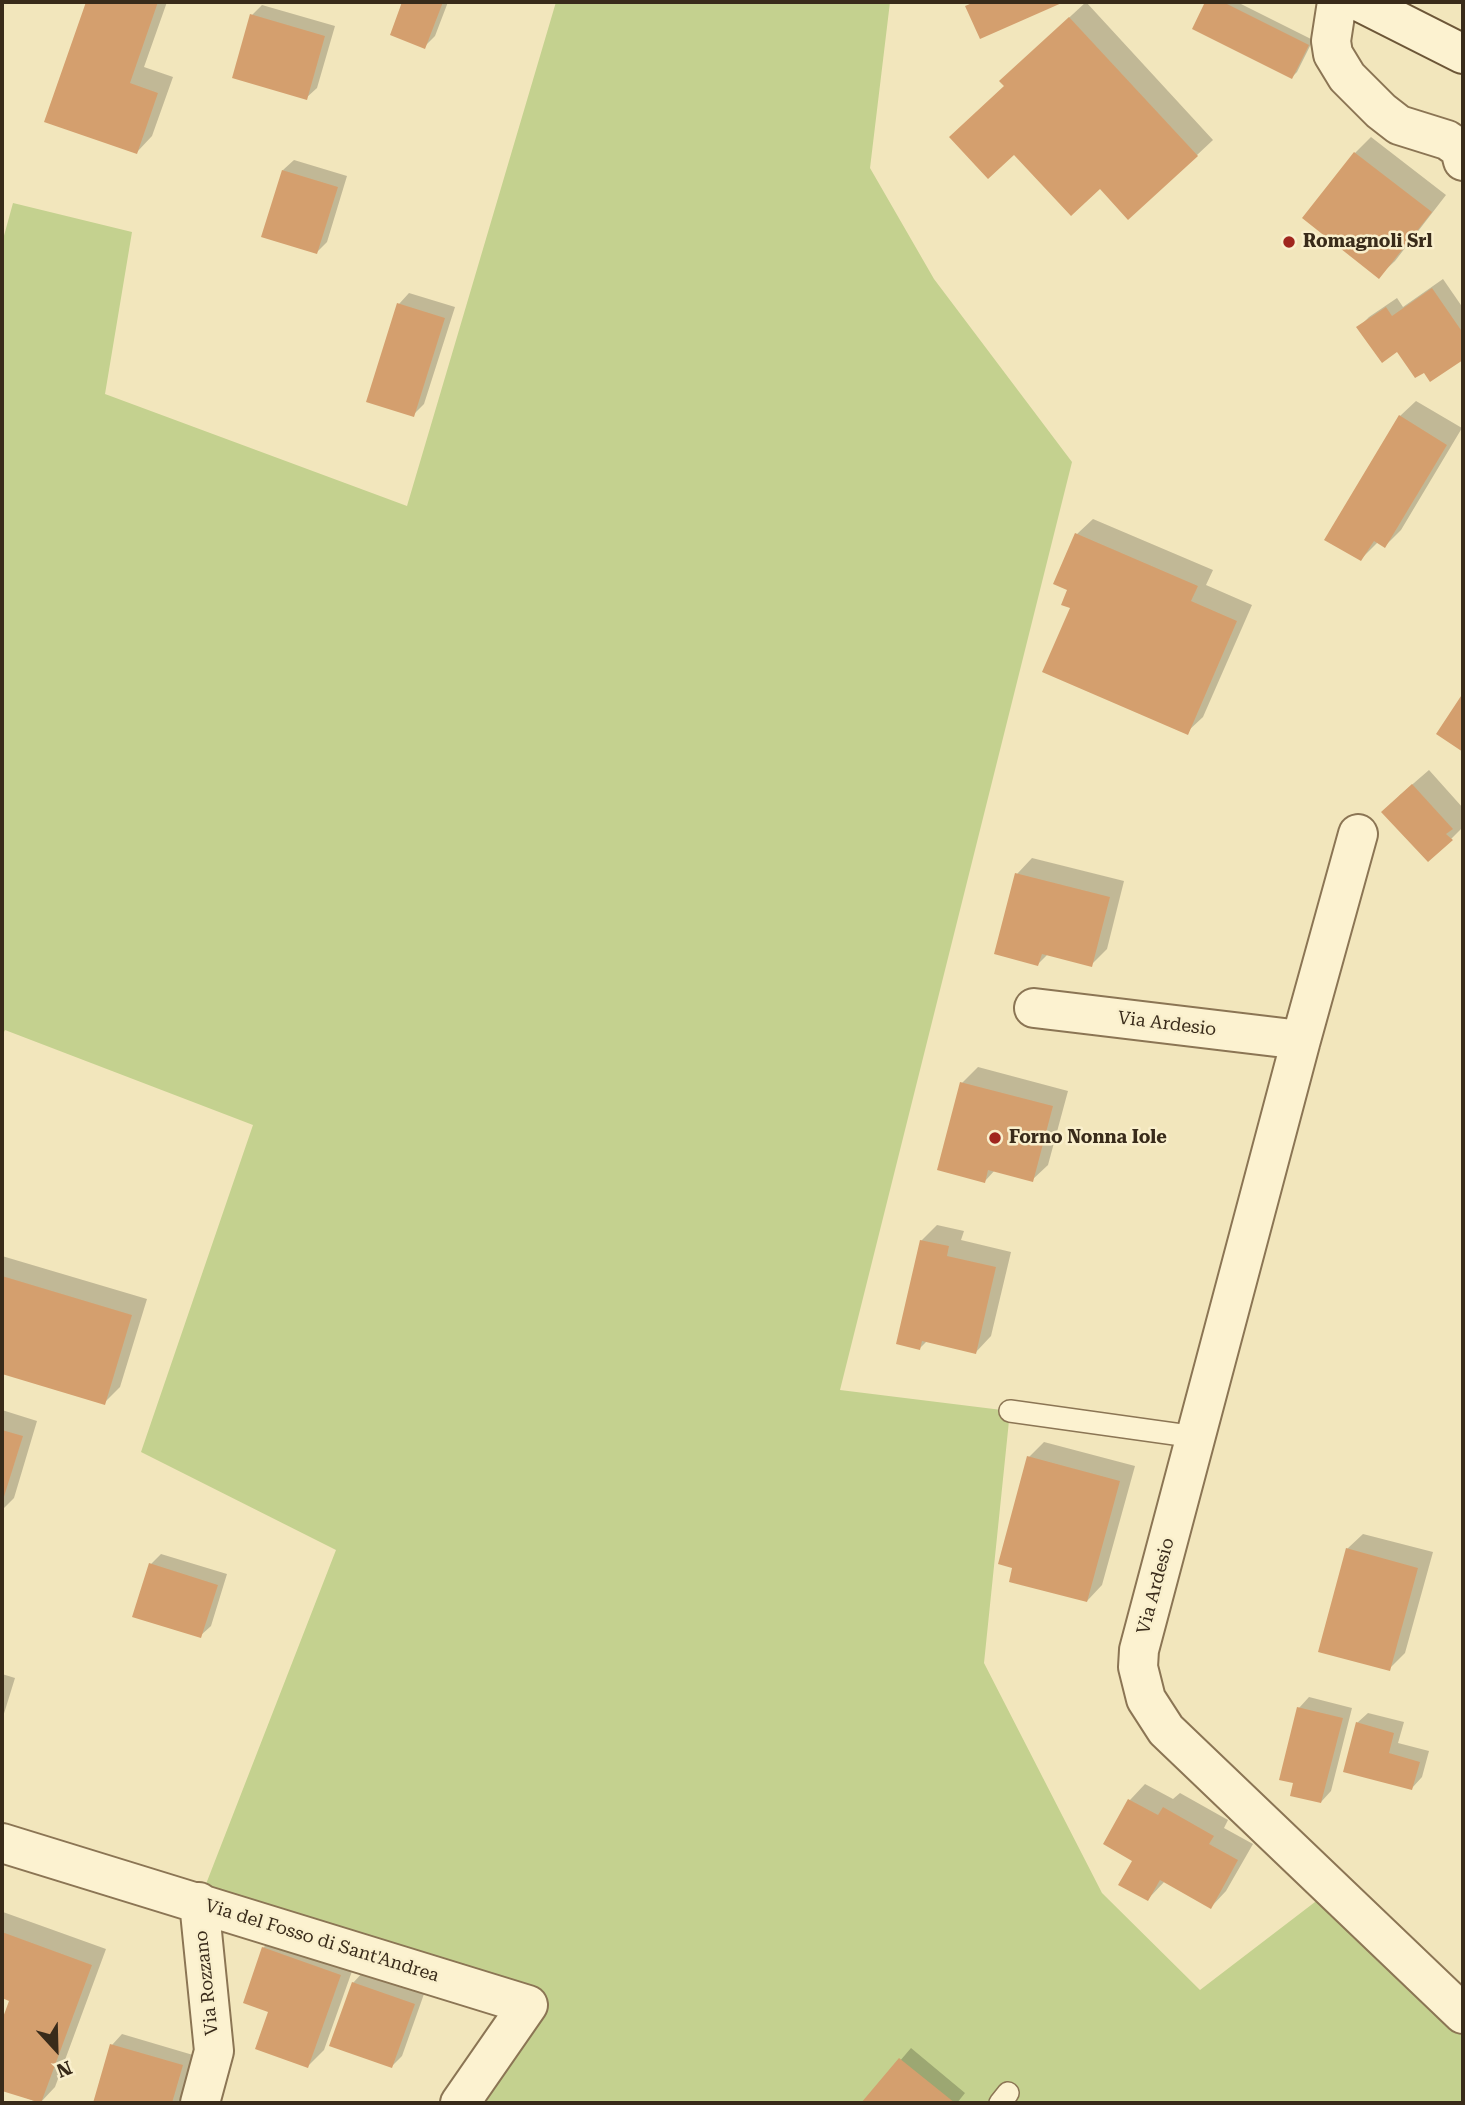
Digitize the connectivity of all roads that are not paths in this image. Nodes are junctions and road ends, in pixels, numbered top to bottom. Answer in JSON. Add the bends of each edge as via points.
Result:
{"nodes":[{"id":1,"x":1337,"y":2,"type":"edge"},
{"id":2,"x":1360,"y":2,"type":"edge"},
{"id":3,"x":1463,"y":54,"type":"edge"},
{"id":4,"x":1462,"y":155,"type":"edge"},
{"id":5,"x":1359,"y":834,"type":"dead end"},
{"id":6,"x":1034,"y":1008,"type":"dead end"},
{"id":7,"x":1301,"y":1040,"type":"junction"},
{"id":8,"x":1010,"y":1411,"type":"dead end"},
{"id":9,"x":1196,"y":1437,"type":"junction"},
{"id":10,"x":2,"y":1843,"type":"edge"},
{"id":11,"x":199,"y":1902,"type":"junction"},
{"id":12,"x":1463,"y":2014,"type":"edge"},
{"id":13,"x":200,"y":2103,"type":"edge"},
{"id":14,"x":460,"y":2103,"type":"edge"}],
"edges":[{"from":1,"to":4,"type":"street","via":[[1333,54],[1352,84],[1399,125],[1433,135]]},
{"from":2,"to":3,"type":"street"},
{"from":5,"to":7,"type":"street","name":"Via Ardesio"},
{"from":6,"to":7,"type":"street","name":"Via Ardesio"},
{"from":7,"to":9,"type":"street","name":"Via Ardesio"},
{"from":8,"to":9,"type":"lane"},
{"from":9,"to":12,"type":"street","name":"Via Ardesio","via":[[1139,1650],[1146,1699],[1174,1738]]},
{"from":10,"to":11,"type":"street","name":"Via del Fosso di Sant'Andrea"},
{"from":11,"to":13,"type":"street","name":"Via Rozzano","via":[[214,2051]]},
{"from":11,"to":14,"type":"street","name":"Via del Fosso di Sant'Andrea","via":[[528,2005]]}]}
